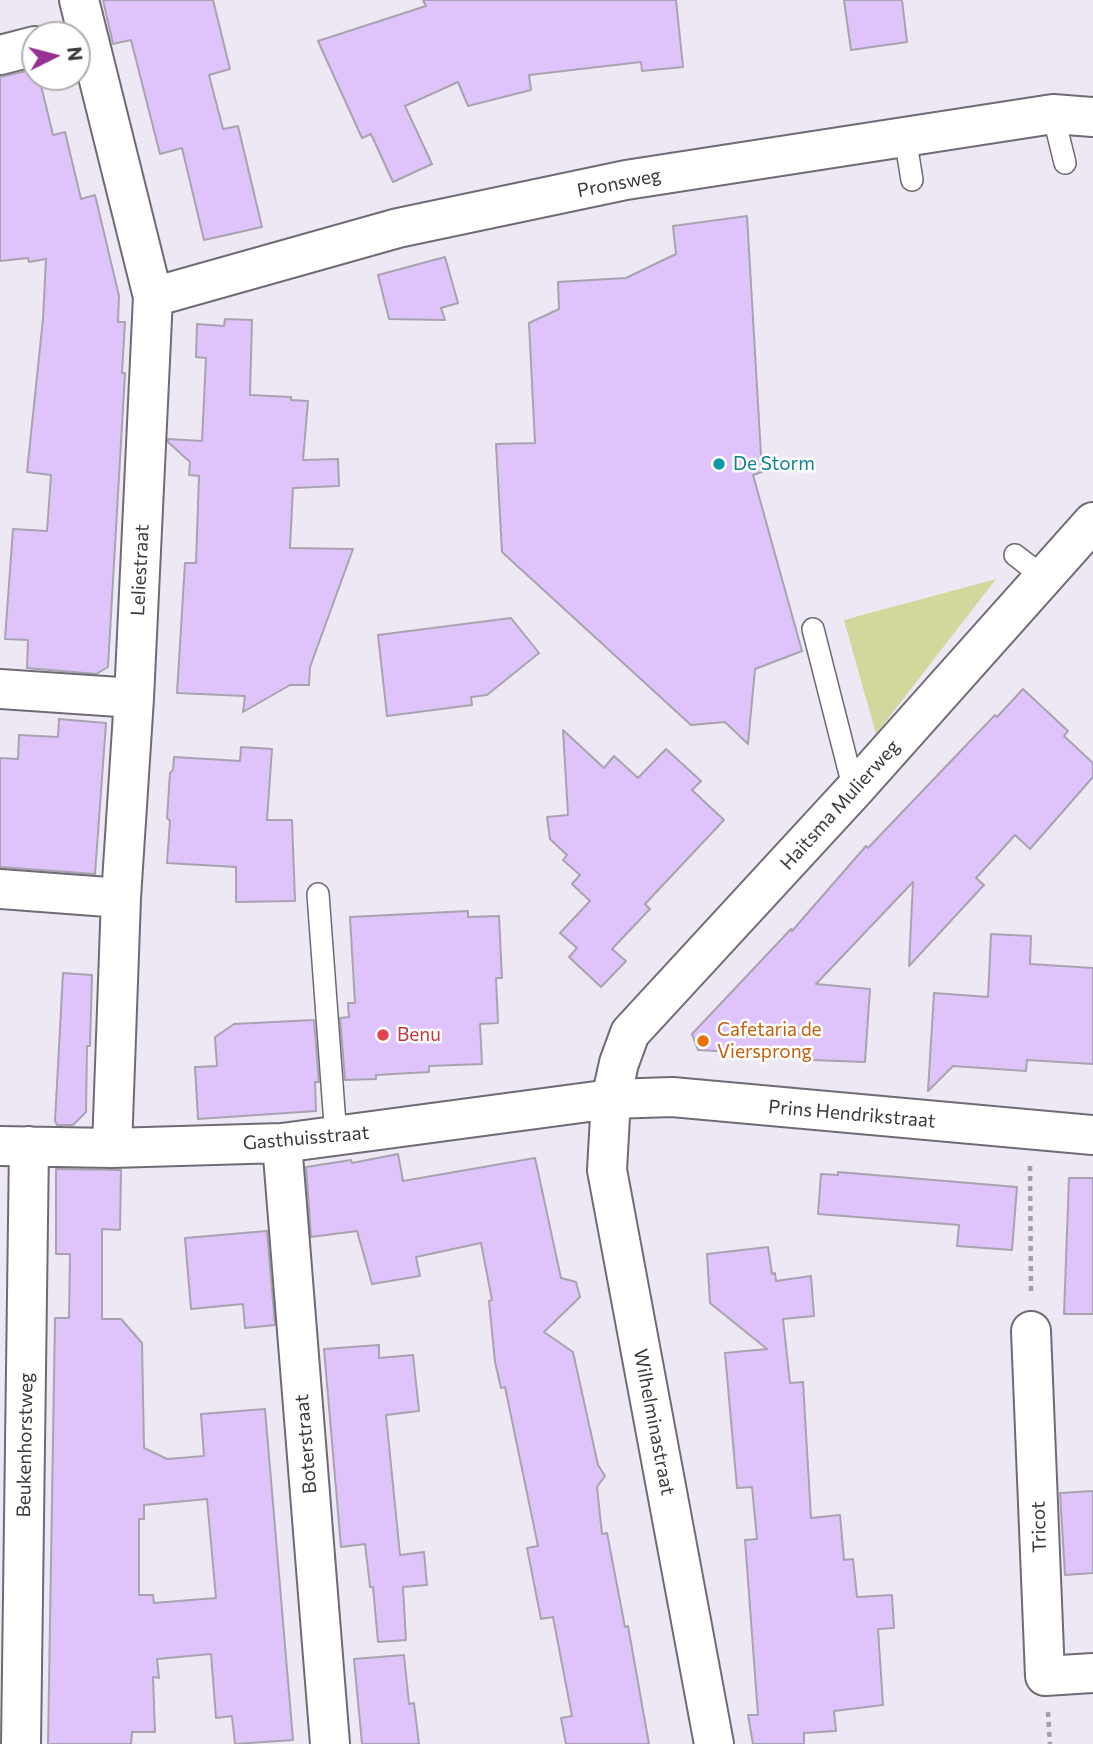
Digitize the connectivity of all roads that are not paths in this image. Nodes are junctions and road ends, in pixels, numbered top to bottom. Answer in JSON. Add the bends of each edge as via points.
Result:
{"nodes":[{"id":1,"x":21,"y":50,"type":"edge"},
{"id":2,"x":0,"y":55,"type":"edge"},
{"id":3,"x":91,"y":61,"type":"edge"},
{"id":4,"x":1053,"y":114,"type":"junction"},
{"id":5,"x":1093,"y":117,"type":"edge"},
{"id":6,"x":905,"y":137,"type":"junction"},
{"id":7,"x":1065,"y":163,"type":"dead end"},
{"id":8,"x":912,"y":180,"type":"dead end"},
{"id":9,"x":153,"y":297,"type":"junction"},
{"id":10,"x":1093,"y":522,"type":"edge"},
{"id":11,"x":1015,"y":555,"type":"dead end"},
{"id":12,"x":1045,"y":578,"type":"junction"},
{"id":13,"x":813,"y":629,"type":"dead end"},
{"id":14,"x":0,"y":689,"type":"edge"},
{"id":15,"x":134,"y":698,"type":"junction"},
{"id":16,"x":854,"y":790,"type":"junction"},
{"id":17,"x":0,"y":889,"type":"edge"},
{"id":18,"x":318,"y":894,"type":"dead end"},
{"id":19,"x":121,"y":898,"type":"junction"},
{"id":20,"x":611,"y":1099,"type":"junction"},
{"id":21,"x":1093,"y":1135,"type":"edge"},
{"id":22,"x":336,"y":1138,"type":"junction"},
{"id":23,"x":282,"y":1143,"type":"junction"},
{"id":24,"x":14,"y":1146,"type":"edge"},
{"id":25,"x":112,"y":1148,"type":"junction"},
{"id":26,"x":1031,"y":1331,"type":"road end"},
{"id":27,"x":1093,"y":1672,"type":"edge"},
{"id":28,"x":21,"y":1744,"type":"edge"},
{"id":29,"x":330,"y":1744,"type":"edge"},
{"id":30,"x":714,"y":1744,"type":"edge"}],
"edges":[{"from":1,"to":2,"type":"street"},
{"from":3,"to":9,"type":"street","name":"Leliestraat"},
{"from":4,"to":5,"type":"street","name":"Pronsweg"},
{"from":4,"to":6,"type":"street","name":"Pronsweg"},
{"from":4,"to":7,"type":"lane"},
{"from":6,"to":8,"type":"lane"},
{"from":6,"to":9,"type":"street","name":"Pronsweg","via":[[626,180],[425,222]]},
{"from":9,"to":15,"type":"street","name":"Leliestraat"},
{"from":10,"to":12,"type":"street","name":"Haitsma Mulierweg"},
{"from":11,"to":12,"type":"lane"},
{"from":12,"to":16,"type":"street","name":"Haitsma Mulierweg"},
{"from":13,"to":16,"type":"lane"},
{"from":14,"to":15,"type":"street"},
{"from":15,"to":19,"type":"street","name":"Leliestraat"},
{"from":16,"to":20,"type":"street","name":"Haitsma Mulierweg","via":[[630,1033]]},
{"from":17,"to":19,"type":"street"},
{"from":18,"to":22,"type":"lane"},
{"from":19,"to":25,"type":"street","name":"Leliestraat"},
{"from":20,"to":21,"type":"street","name":"Prins Hendrikstraat","via":[[672,1097]]},
{"from":20,"to":22,"type":"street","name":"Gasthuisstraat"},
{"from":20,"to":30,"type":"street","name":"Wilhelminastraat","via":[[607,1170]]},
{"from":22,"to":23,"type":"street","name":"Gasthuisstraat"},
{"from":23,"to":25,"type":"street","name":"Gasthuisstraat"},
{"from":23,"to":29,"type":"street","name":"Boterstraat"},
{"from":24,"to":25,"type":"street","name":"Gasthuisstraat"},
{"from":24,"to":28,"type":"street","name":"Beukenhorstweg"},
{"from":26,"to":27,"type":"street","name":"Tricot","via":[[1045,1676]]}]}
